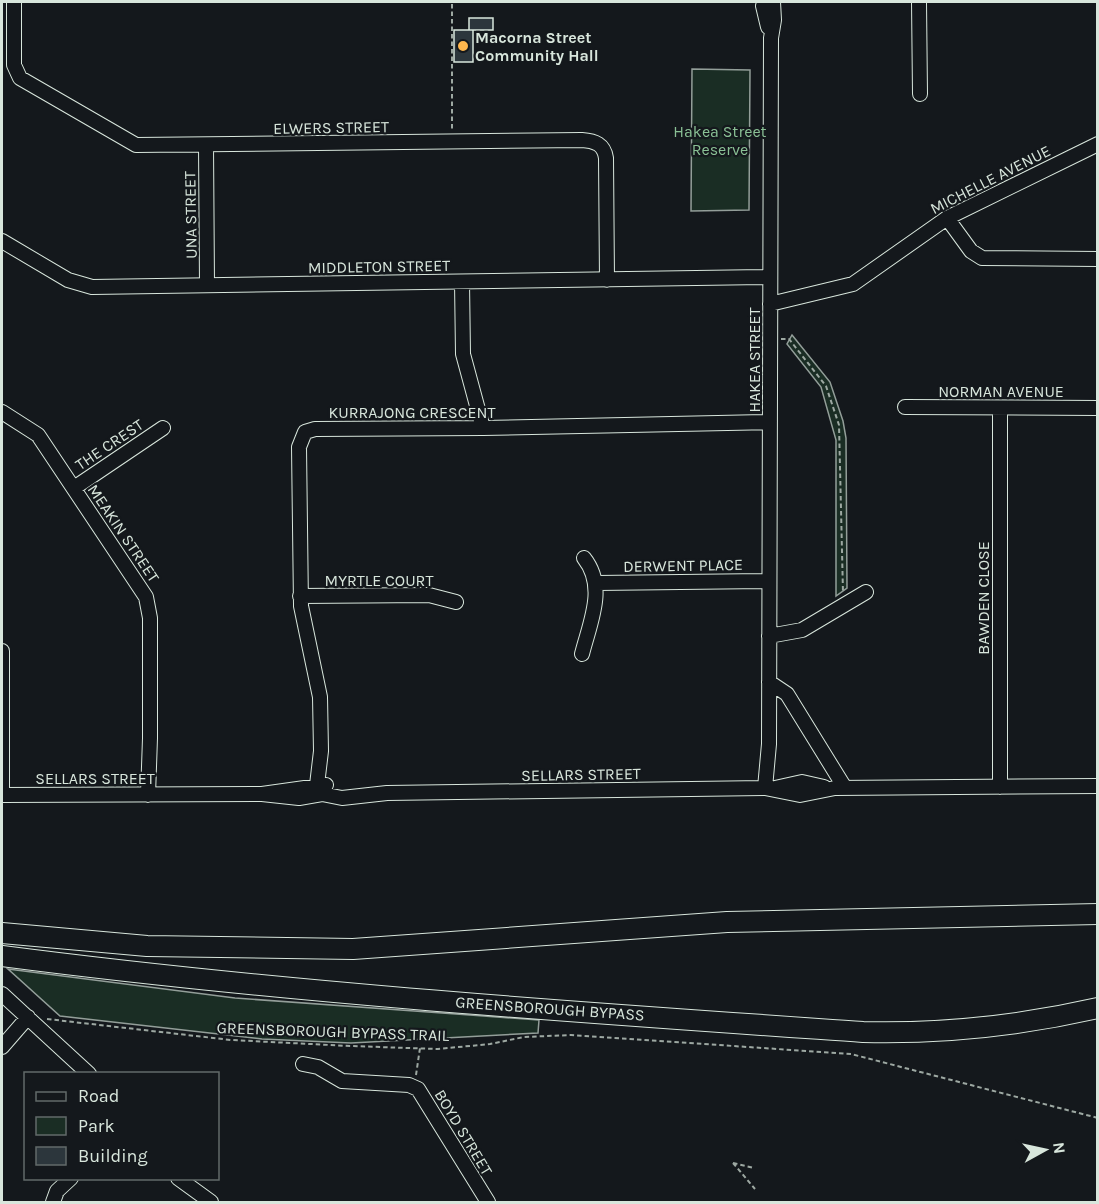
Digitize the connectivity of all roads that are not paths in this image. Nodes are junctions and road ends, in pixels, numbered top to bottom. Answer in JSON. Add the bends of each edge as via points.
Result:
{"nodes":[{"id":1,"x":14,"y":2,"type":"edge"},
{"id":2,"x":920,"y":2,"type":"edge"},
{"id":3,"x":766,"y":3,"type":"edge"},
{"id":4,"x":920,"y":94,"type":"dead end"},
{"id":5,"x":1098,"y":144,"type":"edge"},
{"id":6,"x":206,"y":145,"type":"junction"},
{"id":7,"x":947,"y":218,"type":"junction"},
{"id":8,"x":2,"y":241,"type":"edge"},
{"id":9,"x":1098,"y":259,"type":"edge"},
{"id":10,"x":770,"y":277,"type":"junction"},
{"id":11,"x":607,"y":280,"type":"junction"},
{"id":12,"x":462,"y":282,"type":"junction"},
{"id":13,"x":207,"y":285,"type":"junction"},
{"id":14,"x":770,"y":304,"type":"junction"},
{"id":15,"x":905,"y":407,"type":"dead end"},
{"id":16,"x":1000,"y":408,"type":"junction"},
{"id":17,"x":1098,"y":408,"type":"edge"},
{"id":18,"x":2,"y":412,"type":"edge"},
{"id":19,"x":770,"y":422,"type":"junction"},
{"id":20,"x":163,"y":428,"type":"dead end"},
{"id":21,"x":483,"y":428,"type":"junction"},
{"id":22,"x":74,"y":488,"type":"junction"},
{"id":23,"x":584,"y":558,"type":"dead end"},
{"id":24,"x":769,"y":581,"type":"junction"},
{"id":25,"x":597,"y":583,"type":"junction"},
{"id":26,"x":866,"y":592,"type":"dead end"},
{"id":27,"x":300,"y":596,"type":"junction"},
{"id":28,"x":456,"y":602,"type":"dead end"},
{"id":29,"x":769,"y":636,"type":"junction"},
{"id":30,"x":2,"y":651,"type":"edge"},
{"id":31,"x":582,"y":654,"type":"dead end"},
{"id":32,"x":769,"y":682,"type":"junction"},
{"id":33,"x":1098,"y":786,"type":"edge"},
{"id":34,"x":1000,"y":787,"type":"junction"},
{"id":35,"x":322,"y":788,"type":"junction"},
{"id":36,"x":770,"y":788,"type":"junction"},
{"id":37,"x":840,"y":788,"type":"junction"},
{"id":38,"x":151,"y":794,"type":"junction"},
{"id":39,"x":2,"y":795,"type":"edge"},
{"id":40,"x":1098,"y":914,"type":"edge"},
{"id":41,"x":2,"y":933,"type":"edge"},
{"id":42,"x":10,"y":957,"type":"edge"},
{"id":43,"x":2,"y":994,"type":"edge"},
{"id":44,"x":1098,"y":1008,"type":"edge"},
{"id":45,"x":28,"y":1017,"type":"junction"},
{"id":46,"x":2,"y":1047,"type":"edge"},
{"id":47,"x":303,"y":1064,"type":"dead end"},
{"id":48,"x":87,"y":1072,"type":"edge"},
{"id":49,"x":70,"y":1180,"type":"edge"},
{"id":50,"x":179,"y":1180,"type":"edge"},
{"id":51,"x":53,"y":1203,"type":"edge"},
{"id":52,"x":211,"y":1203,"type":"edge"},
{"id":53,"x":488,"y":1203,"type":"edge"}],
"edges":[{"from":1,"to":6,"type":"street","name":"ELWERS STREET","via":[[14,65],[23,80],[131,144]]},
{"from":2,"to":4,"type":"street"},
{"from":3,"to":10,"type":"street","name":"HAKEA STREET","via":[[771,38]]},
{"from":5,"to":7,"type":"street","name":"MICHELLE AVENUE"},
{"from":6,"to":11,"type":"street","name":"ELWERS STREET","via":[[591,140],[603,147],[606,158]]},
{"from":6,"to":13,"type":"street","name":"UNA STREET"},
{"from":7,"to":9,"type":"street","via":[[971,251],[982,258]]},
{"from":7,"to":14,"type":"street","name":"MICHELLE AVENUE","via":[[853,284]]},
{"from":8,"to":13,"type":"street","name":"MIDDLETON STREET","via":[[85,287]]},
{"from":10,"to":11,"type":"street","name":"MIDDLETON STREET"},
{"from":10,"to":14,"type":"street","name":"HAKEA STREET"},
{"from":11,"to":12,"type":"street","name":"MIDDLETON STREET"},
{"from":12,"to":13,"type":"street","name":"MIDDLETON STREET"},
{"from":12,"to":21,"type":"street","via":[[463,354]]},
{"from":14,"to":19,"type":"street","name":"HAKEA STREET"},
{"from":15,"to":16,"type":"street","name":"NORMAN AVENUE"},
{"from":16,"to":17,"type":"street","name":"NORMAN AVENUE"},
{"from":16,"to":34,"type":"street","name":"BAWDEN CLOSE"},
{"from":18,"to":22,"type":"street","name":"MEAKIN STREET","via":[[38,435]]},
{"from":19,"to":21,"type":"street","name":"KURRAJONG CRESCENT"},
{"from":19,"to":24,"type":"street","name":"HAKEA STREET"},
{"from":20,"to":22,"type":"street","name":"THE CREST"},
{"from":21,"to":27,"type":"street","name":"KURRAJONG CRESCENT","via":[[306,432],[299,447]]},
{"from":22,"to":38,"type":"street","name":"MEAKIN STREET","via":[[149,603]]},
{"from":23,"to":25,"type":"street"},
{"from":24,"to":25,"type":"street","name":"DERWENT PLACE"},
{"from":24,"to":29,"type":"street","name":"HAKEA STREET"},
{"from":25,"to":31,"type":"street"},
{"from":26,"to":29,"type":"street","via":[[802,630]]},
{"from":27,"to":28,"type":"street","name":"MYRTLE COURT","via":[[429,595]]},
{"from":27,"to":35,"type":"street","name":"KURRAJONG CRESCENT","via":[[320,697]]},
{"from":29,"to":32,"type":"street","name":"HAKEA STREET"},
{"from":30,"to":39,"type":"street"},
{"from":32,"to":36,"type":"street","name":"HAKEA STREET"},
{"from":32,"to":37,"type":"street","via":[[787,694]]},
{"from":33,"to":34,"type":"street","name":"SELLARS STREET"},
{"from":34,"to":37,"type":"street","name":"SELLARS STREET"},
{"from":35,"to":36,"type":"street","name":"SELLARS STREET","via":[[342,798],[387,793]]},
{"from":35,"to":38,"type":"street","name":"SELLARS STREET","via":[[298,798],[262,794]]},
{"from":36,"to":37,"type":"street","name":"SELLARS STREET","via":[[800,795]]},
{"from":38,"to":39,"type":"street","name":"SELLARS STREET"},
{"from":40,"to":41,"type":"highway","via":[[676,924],[432,945],[308,950],[114,944]]},
{"from":42,"to":44,"type":"highway","name":"GREENSBOROUGH BYPASS","via":[[306,990],[862,1032],[978,1030]]},
{"from":43,"to":45,"type":"street"},
{"from":45,"to":46,"type":"street"},
{"from":45,"to":48,"type":"street"},
{"from":47,"to":53,"type":"street","name":"BOYD STREET","via":[[318,1067],[342,1081],[415,1087]]},
{"from":49,"to":51,"type":"street","via":[[57,1191]]},
{"from":50,"to":52,"type":"street"}]}
